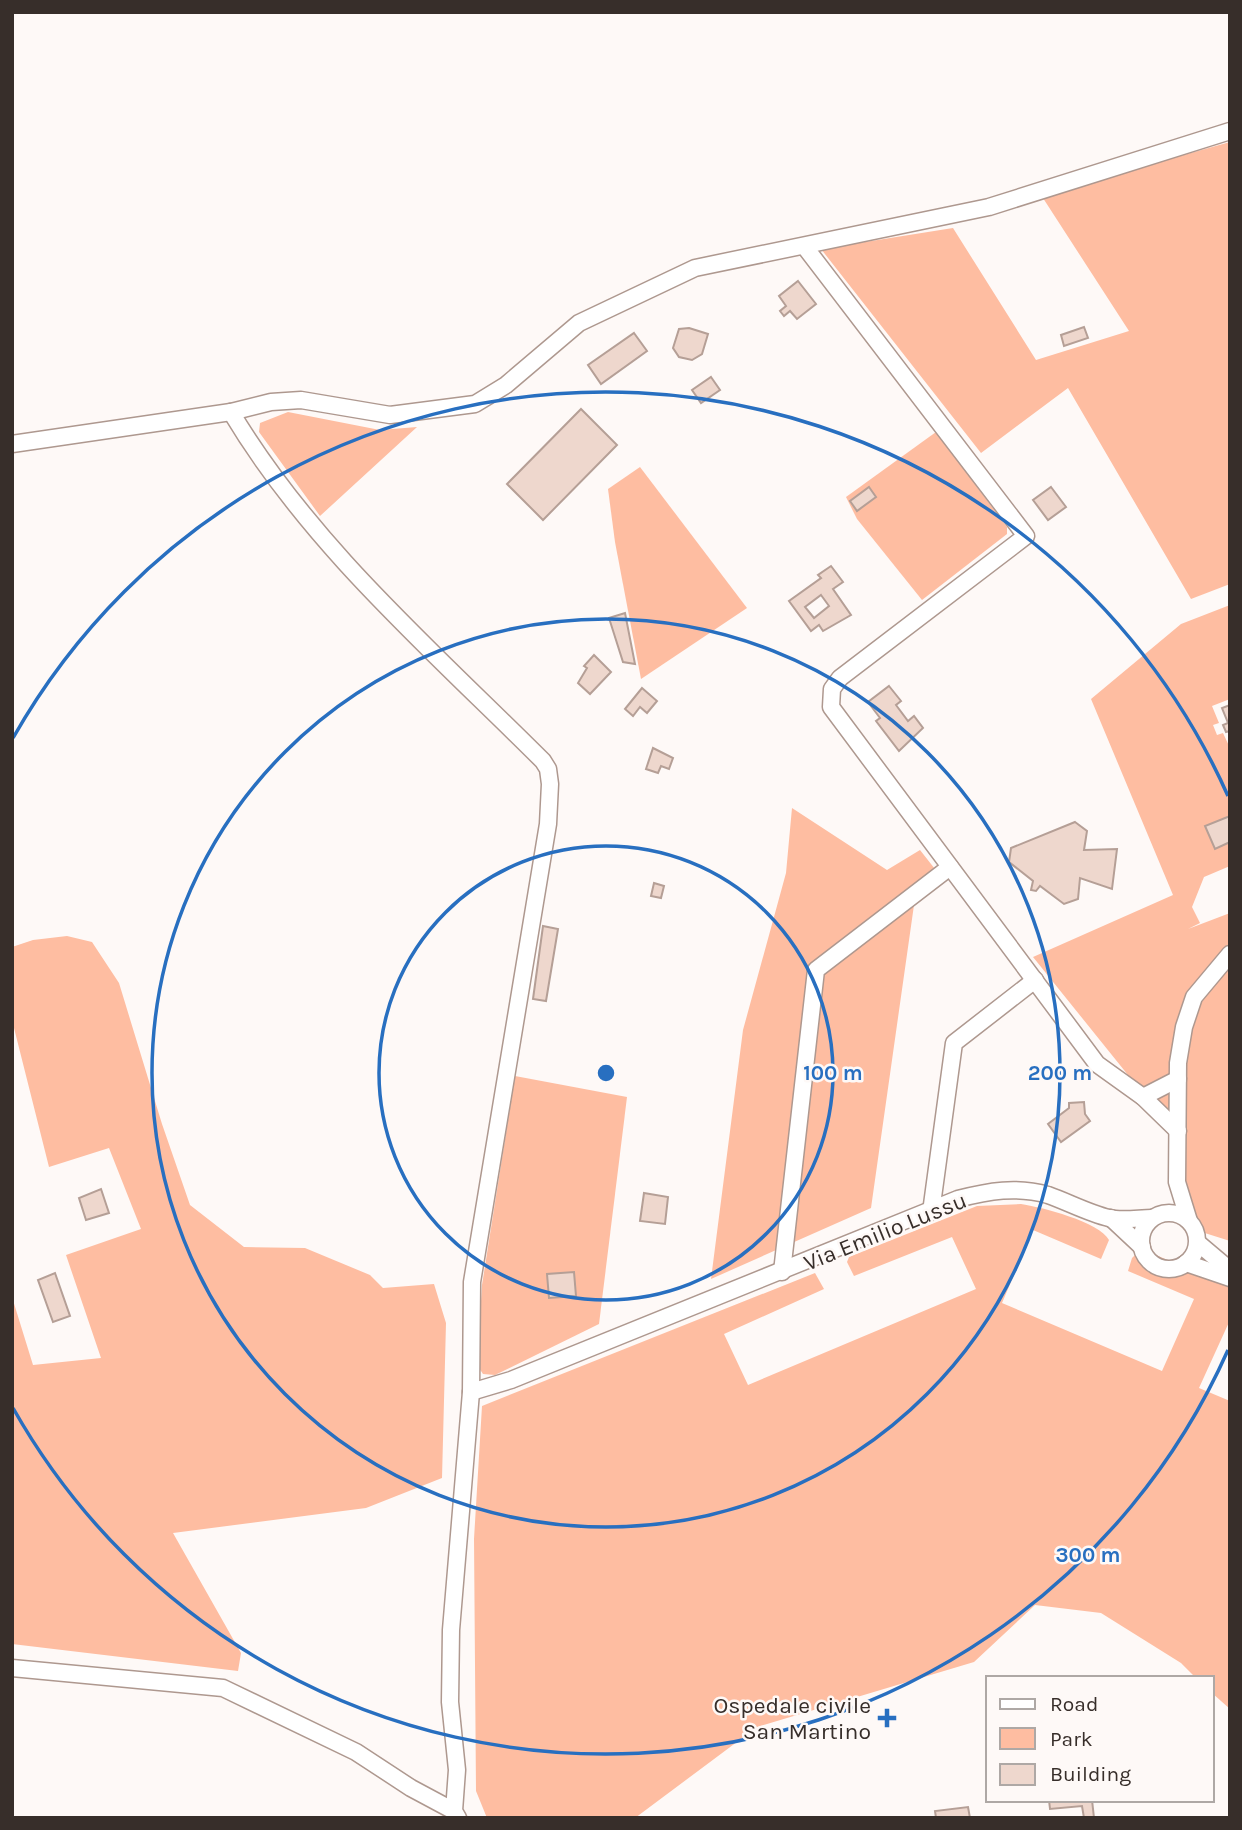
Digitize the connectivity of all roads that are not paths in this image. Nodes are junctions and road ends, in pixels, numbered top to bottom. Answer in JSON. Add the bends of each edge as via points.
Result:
{"nodes":[{"id":1,"x":1230,"y":131,"type":"edge"},
{"id":2,"x":805,"y":247,"type":"junction"},
{"id":3,"x":231,"y":412,"type":"junction"},
{"id":4,"x":12,"y":444,"type":"edge"},
{"id":5,"x":950,"y":867,"type":"junction"},
{"id":6,"x":1230,"y":954,"type":"edge"},
{"id":7,"x":1035,"y":980,"type":"junction"},
{"id":8,"x":1178,"y":1079,"type":"junction"},
{"id":9,"x":1143,"y":1097,"type":"junction"},
{"id":10,"x":1178,"y":1131,"type":"junction"},
{"id":11,"x":1177,"y":1182,"type":"junction"},
{"id":12,"x":930,"y":1212,"type":"junction"},
{"id":13,"x":1156,"y":1216,"type":"junction"},
{"id":14,"x":1111,"y":1218,"type":"junction"},
{"id":15,"x":1189,"y":1221,"type":"junction"},
{"id":16,"x":1198,"y":1243,"type":"junction"},
{"id":17,"x":1142,"y":1247,"type":"junction"},
{"id":18,"x":1186,"y":1264,"type":"junction"},
{"id":19,"x":1230,"y":1270,"type":"edge"},
{"id":20,"x":782,"y":1272,"type":"junction"},
{"id":21,"x":1230,"y":1278,"type":"edge"},
{"id":22,"x":471,"y":1392,"type":"junction"},
{"id":23,"x":12,"y":1668,"type":"edge"},
{"id":24,"x":456,"y":1814,"type":"edge"}],
"edges":[{"from":1,"to":2,"type":"street","via":[[989,206]]},
{"from":2,"to":3,"type":"street","via":[[695,268],[579,323],[506,385],[475,404],[390,415],[302,400]]},
{"from":2,"to":5,"type":"street","via":[[1026,536],[840,678],[832,689],[831,707]]},
{"from":3,"to":4,"type":"street"},
{"from":3,"to":22,"type":"street","via":[[266,467],[317,531],[549,771],[548,824],[472,1282]]},
{"from":5,"to":7,"type":"street"},
{"from":5,"to":20,"type":"street","via":[[816,970]]},
{"from":6,"to":8,"type":"street","via":[[1194,997],[1184,1027]]},
{"from":7,"to":9,"type":"street","via":[[1097,1064]]},
{"from":7,"to":12,"type":"street","via":[[954,1042]]},
{"from":8,"to":9,"type":"street"},
{"from":8,"to":10,"type":"street"},
{"from":9,"to":10,"type":"street"},
{"from":10,"to":11,"type":"street"},
{"from":11,"to":13,"type":"street"},
{"from":11,"to":15,"type":"street"},
{"from":12,"to":14,"type":"street","name":"Via Emilio Lussu","via":[[958,1199],[1007,1189],[1046,1194]]},
{"from":12,"to":20,"type":"street","name":"Via Emilio Lussu"},
{"from":13,"to":14,"type":"street","name":"Via Emilio Lussu"},
{"from":13,"to":15,"type":"street","via":[[1175,1213]]},
{"from":13,"to":17,"type":"street","via":[[1143,1231]]},
{"from":14,"to":17,"type":"street","name":"Via Emilio Lussu"},
{"from":15,"to":16,"type":"street"},
{"from":16,"to":18,"type":"street"},
{"from":16,"to":19,"type":"street"},
{"from":17,"to":18,"type":"street","via":[[1156,1266],[1171,1269]]},
{"from":18,"to":21,"type":"street"},
{"from":20,"to":22,"type":"street","name":"Via Emilio Lussu"},
{"from":22,"to":24,"type":"street","via":[[451,1630]]},
{"from":23,"to":24,"type":"street","via":[[223,1688],[356,1752]]}]}
